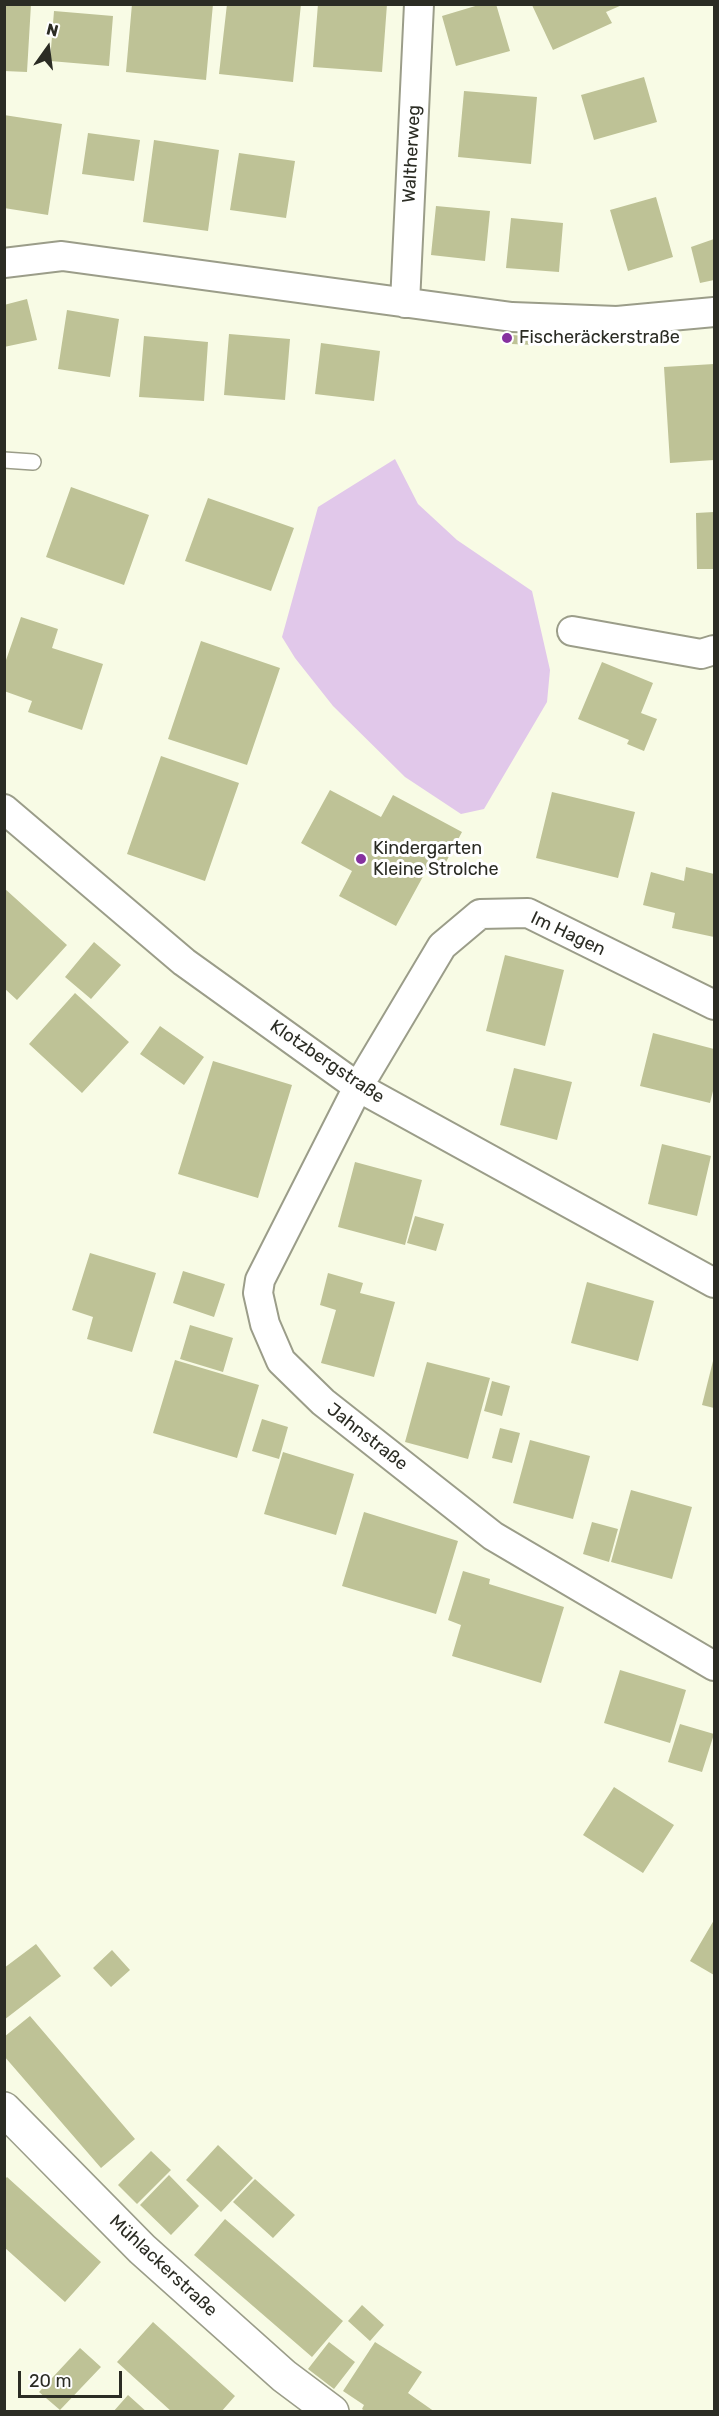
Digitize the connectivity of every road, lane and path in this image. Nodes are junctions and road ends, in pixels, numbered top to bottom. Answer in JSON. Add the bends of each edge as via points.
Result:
{"nodes":[{"id":1,"x":419,"y":4,"type":"edge"},
{"id":2,"x":4,"y":263,"type":"edge"},
{"id":3,"x":405,"y":303,"type":"junction"},
{"id":4,"x":714,"y":312,"type":"edge"},
{"id":5,"x":4,"y":460,"type":"edge"},
{"id":6,"x":33,"y":462,"type":"dead end"},
{"id":7,"x":572,"y":631,"type":"dead end"},
{"id":8,"x":710,"y":657,"type":"edge"},
{"id":9,"x":4,"y":809,"type":"edge"},
{"id":10,"x":714,"y":1005,"type":"edge"},
{"id":11,"x":358,"y":1087,"type":"junction"},
{"id":12,"x":714,"y":1283,"type":"edge"},
{"id":13,"x":714,"y":1666,"type":"edge"},
{"id":14,"x":4,"y":2109,"type":"edge"},
{"id":15,"x":332,"y":2412,"type":"edge"}],
"edges":[{"from":1,"to":3,"type":"street","name":"Waltherweg"},
{"from":2,"to":3,"type":"street","via":[[62,256]]},
{"from":3,"to":4,"type":"street","via":[[513,317],[606,321]]},
{"from":5,"to":6,"type":"lane"},
{"from":7,"to":8,"type":"street"},
{"from":9,"to":11,"type":"street","name":"Klotzbergstraße","via":[[184,963]]},
{"from":10,"to":11,"type":"street","name":"Im Hagen","via":[[528,913],[480,914],[442,946]]},
{"from":11,"to":12,"type":"street","name":"Klotzbergstraße"},
{"from":11,"to":13,"type":"street","name":"Jahnstraße","via":[[260,1280],[258,1293],[265,1324],[281,1361],[322,1402],[493,1536]]},
{"from":14,"to":15,"type":"street","name":"Mühlackerstraße","via":[[142,2249],[284,2376]]}]}
